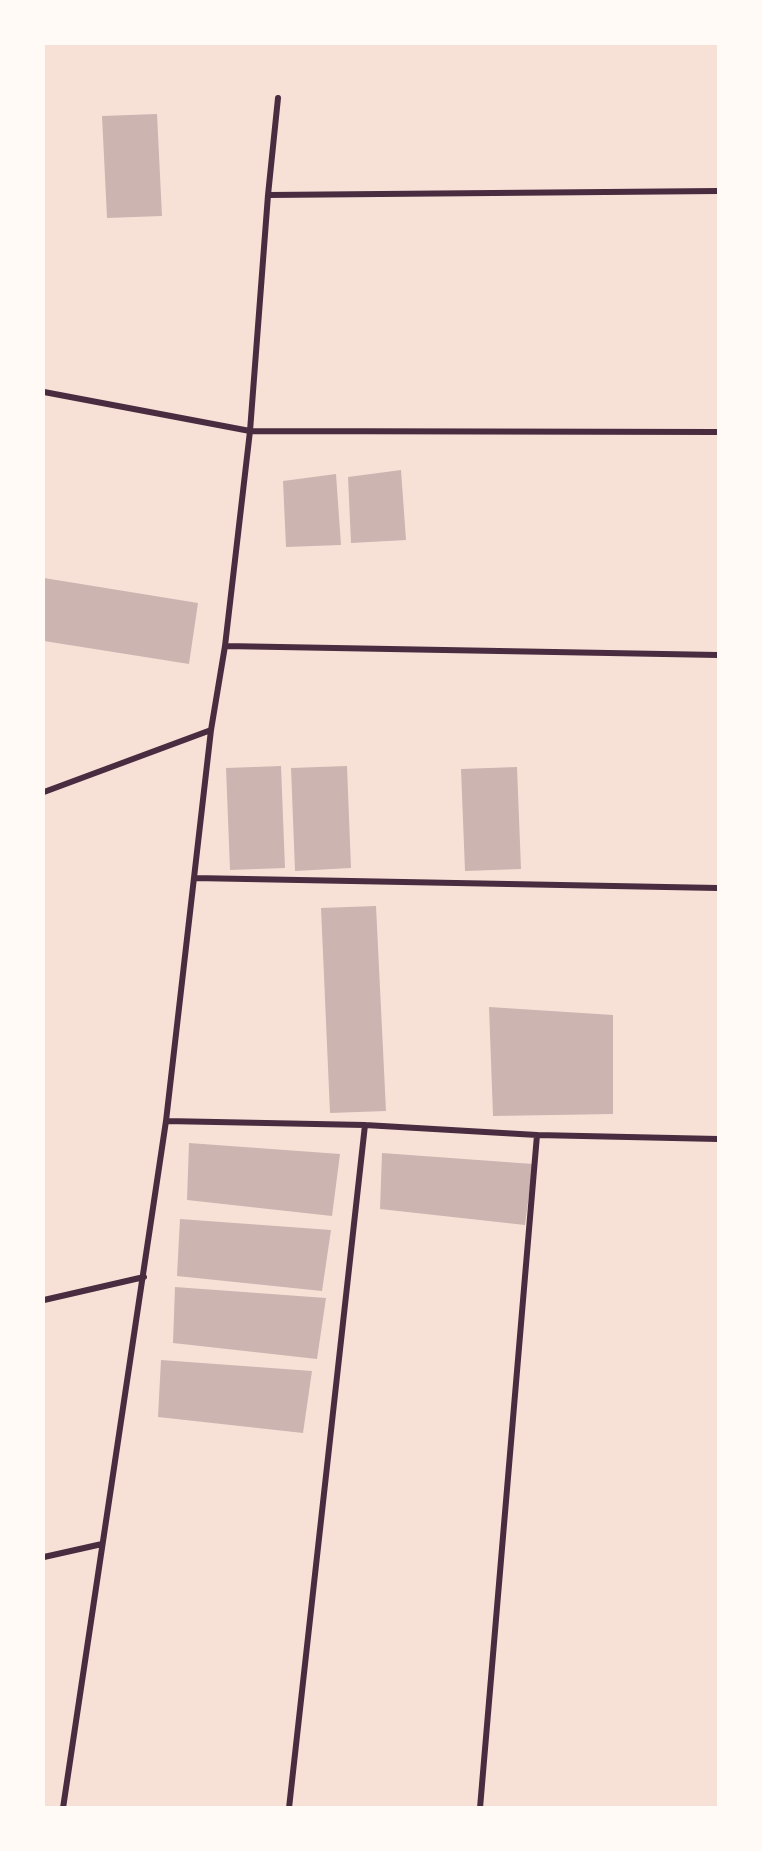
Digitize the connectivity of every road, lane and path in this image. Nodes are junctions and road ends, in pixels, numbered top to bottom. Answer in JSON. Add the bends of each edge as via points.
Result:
{"nodes":[{"id":1,"x":278,"y":98,"type":"dead end"},
{"id":2,"x":718,"y":190,"type":"edge"},
{"id":3,"x":268,"y":195,"type":"junction"},
{"id":4,"x":44,"y":392,"type":"edge"},
{"id":5,"x":250,"y":431,"type":"junction"},
{"id":6,"x":718,"y":432,"type":"edge"},
{"id":7,"x":225,"y":646,"type":"junction"},
{"id":8,"x":718,"y":656,"type":"edge"},
{"id":9,"x":211,"y":730,"type":"junction"},
{"id":10,"x":44,"y":792,"type":"edge"},
{"id":11,"x":194,"y":878,"type":"junction"},
{"id":12,"x":718,"y":888,"type":"edge"},
{"id":13,"x":166,"y":1121,"type":"junction"},
{"id":14,"x":365,"y":1125,"type":"junction"},
{"id":15,"x":537,"y":1136,"type":"junction"},
{"id":16,"x":718,"y":1139,"type":"edge"},
{"id":17,"x":144,"y":1277,"type":"junction"},
{"id":18,"x":44,"y":1300,"type":"edge"},
{"id":19,"x":102,"y":1544,"type":"junction"},
{"id":20,"x":44,"y":1557,"type":"edge"},
{"id":21,"x":63,"y":1808,"type":"edge"},
{"id":22,"x":289,"y":1808,"type":"edge"},
{"id":23,"x":480,"y":1808,"type":"edge"}],
"edges":[{"from":1,"to":3,"type":"street"},
{"from":2,"to":3,"type":"street"},
{"from":3,"to":5,"type":"street"},
{"from":4,"to":5,"type":"street"},
{"from":5,"to":6,"type":"street"},
{"from":5,"to":7,"type":"street"},
{"from":7,"to":8,"type":"street"},
{"from":7,"to":9,"type":"street"},
{"from":9,"to":10,"type":"street"},
{"from":9,"to":11,"type":"street"},
{"from":11,"to":12,"type":"street"},
{"from":11,"to":13,"type":"street"},
{"from":13,"to":14,"type":"street"},
{"from":13,"to":17,"type":"street"},
{"from":14,"to":15,"type":"street"},
{"from":14,"to":22,"type":"street"},
{"from":15,"to":16,"type":"street"},
{"from":15,"to":23,"type":"street"},
{"from":17,"to":18,"type":"street"},
{"from":17,"to":19,"type":"street"},
{"from":19,"to":20,"type":"street"},
{"from":19,"to":21,"type":"street"}]}
